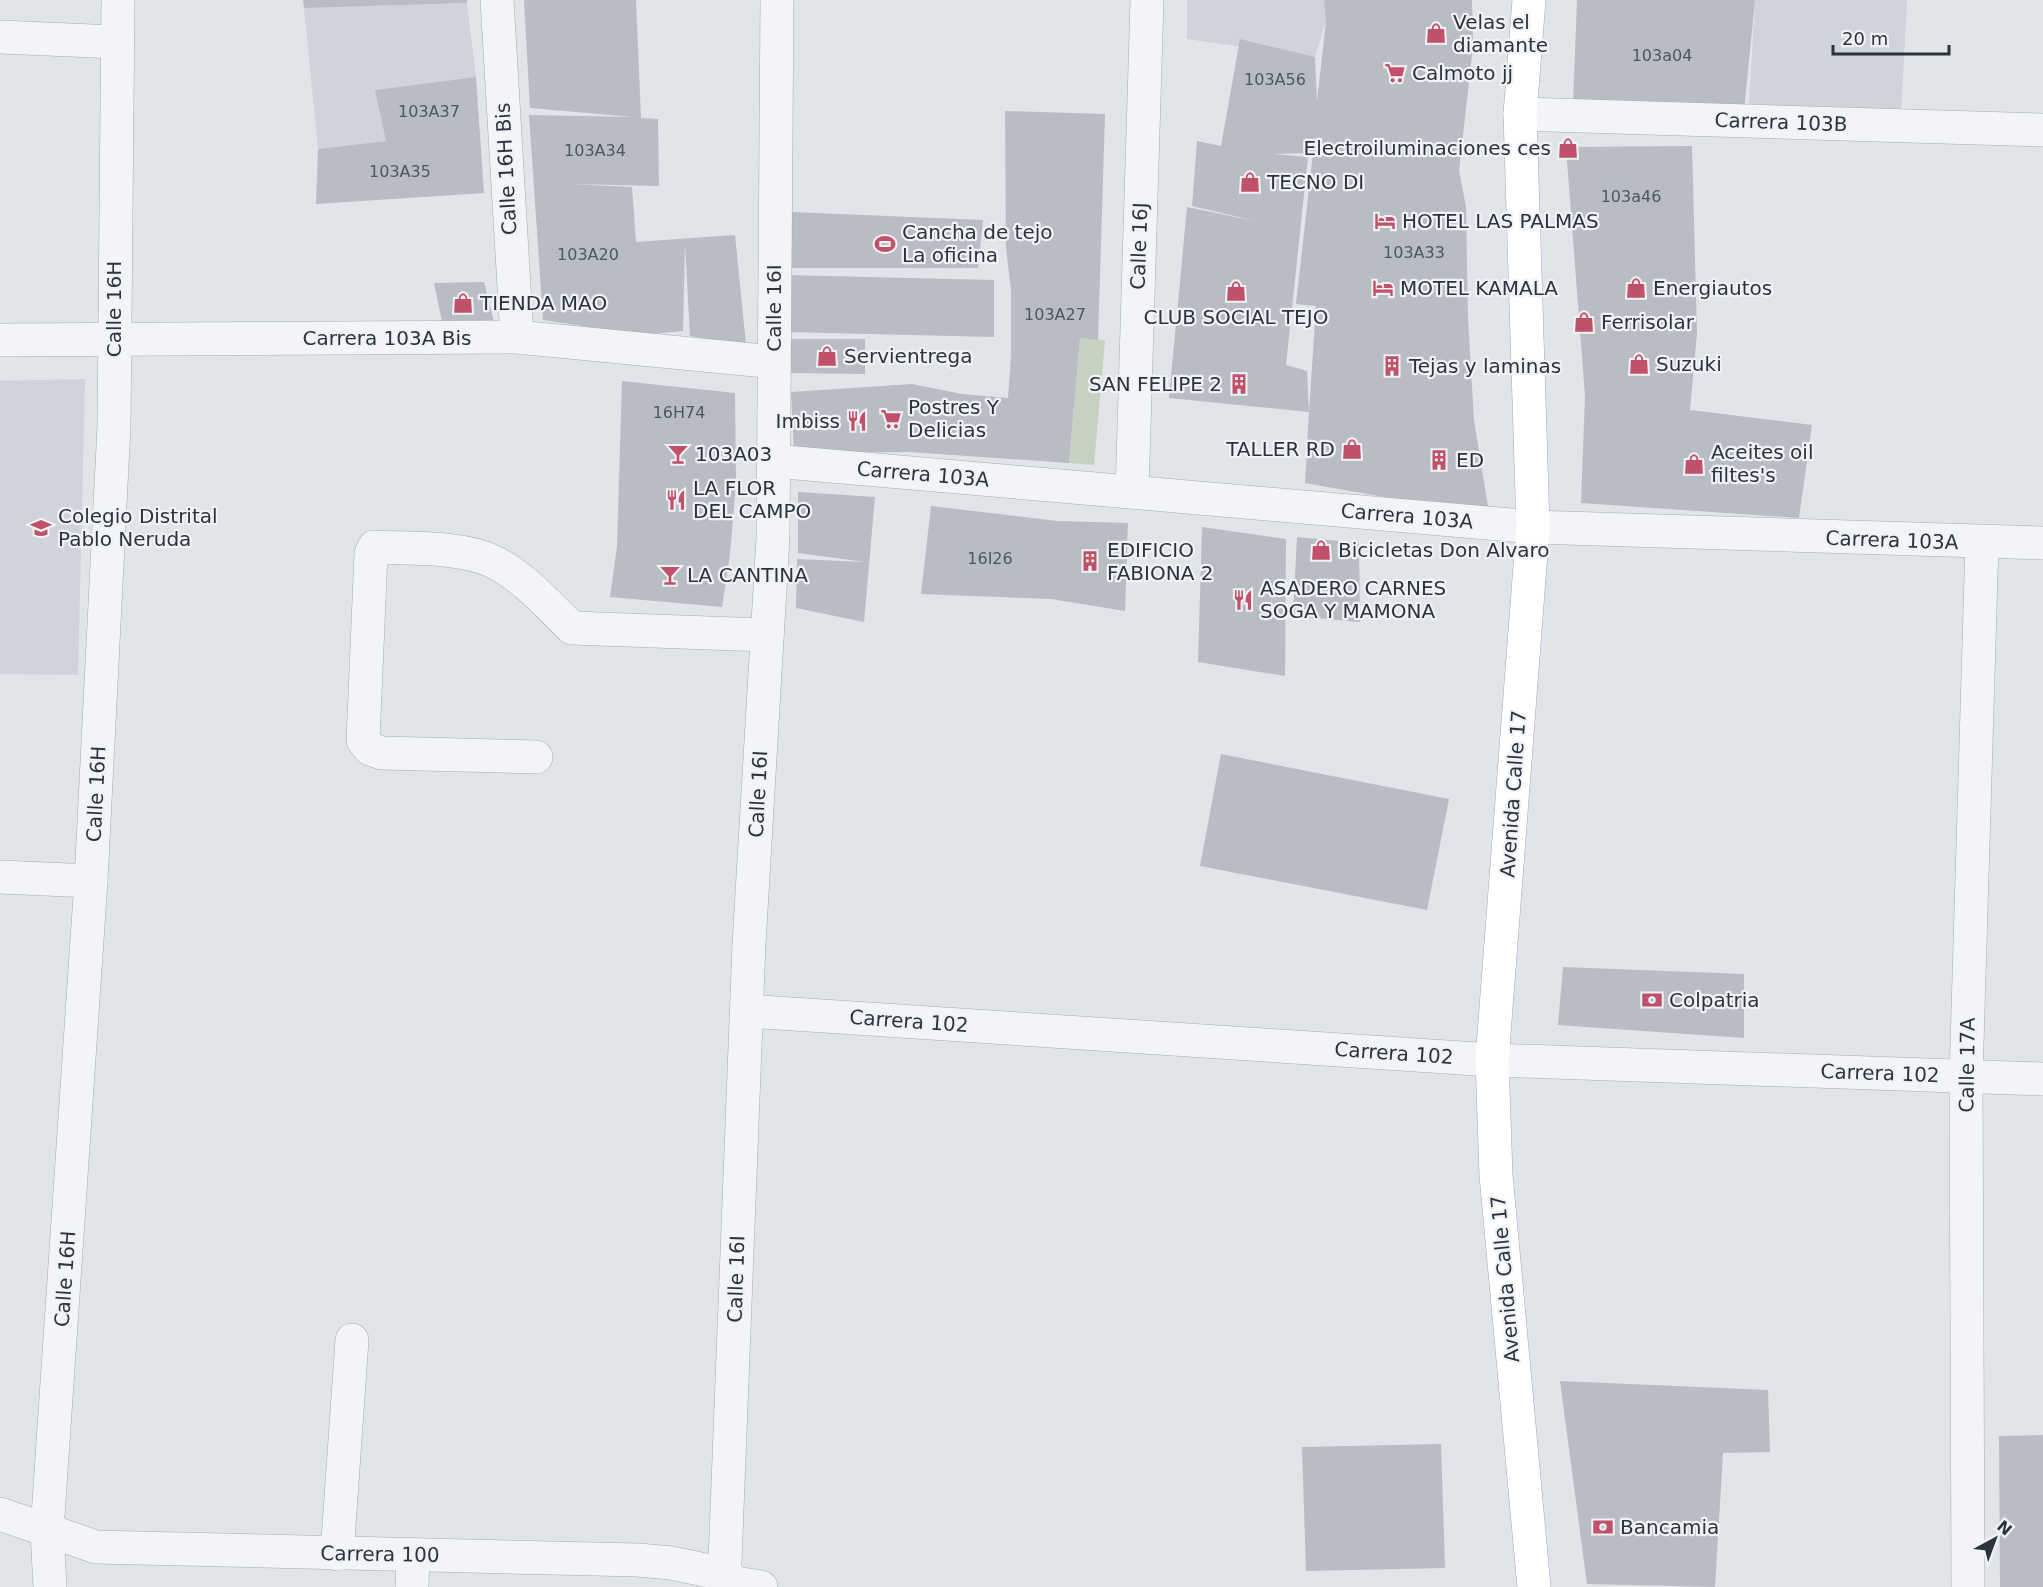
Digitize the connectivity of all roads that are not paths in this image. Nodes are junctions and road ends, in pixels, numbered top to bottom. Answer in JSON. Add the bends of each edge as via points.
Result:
{"nodes":[{"id":1,"x":118,"y":0,"type":"edge"},
{"id":2,"x":497,"y":0,"type":"edge"},
{"id":3,"x":777,"y":0,"type":"edge"},
{"id":4,"x":1147,"y":0,"type":"edge"},
{"id":5,"x":1528,"y":0,"type":"edge"},
{"id":6,"x":0,"y":37,"type":"edge"},
{"id":7,"x":116,"y":42,"type":"junction"},
{"id":8,"x":1520,"y":114,"type":"junction"},
{"id":9,"x":2043,"y":130,"type":"edge"},
{"id":10,"x":114,"y":338,"type":"junction"},
{"id":11,"x":518,"y":338,"type":"junction"},
{"id":12,"x":0,"y":340,"type":"edge"},
{"id":13,"x":774,"y":362,"type":"junction"},
{"id":14,"x":773,"y":461,"type":"junction"},
{"id":15,"x":1132,"y":492,"type":"junction"},
{"id":16,"x":1533,"y":527,"type":"junction"},
{"id":17,"x":1982,"y":543,"type":"junction"},
{"id":18,"x":2043,"y":543,"type":"edge"},
{"id":19,"x":767,"y":635,"type":"junction"},
{"id":20,"x":536,"y":757,"type":"dead end"},
{"id":21,"x":0,"y":877,"type":"edge"},
{"id":22,"x":92,"y":881,"type":"junction"},
{"id":23,"x":747,"y":1011,"type":"junction"},
{"id":24,"x":1492,"y":1059,"type":"junction"},
{"id":25,"x":1966,"y":1077,"type":"junction"},
{"id":26,"x":2043,"y":1079,"type":"edge"},
{"id":27,"x":352,"y":1340,"type":"dead end"},
{"id":28,"x":0,"y":1514,"type":"edge"},
{"id":29,"x":47,"y":1531,"type":"junction"},
{"id":30,"x":337,"y":1554,"type":"junction"},
{"id":31,"x":413,"y":1571,"type":"edge"},
{"id":32,"x":724,"y":1581,"type":"edge"},
{"id":33,"x":50,"y":1587,"type":"edge"},
{"id":34,"x":761,"y":1587,"type":"edge"},
{"id":35,"x":1534,"y":1587,"type":"edge"},
{"id":36,"x":1968,"y":1587,"type":"edge"}],
"edges":[{"from":1,"to":7,"type":"street","name":"Calle 16H"},
{"from":2,"to":11,"type":"street","name":"Calle 16H Bis"},
{"from":3,"to":13,"type":"street","name":"Calle 16I"},
{"from":4,"to":15,"type":"street","name":"Calle 16J"},
{"from":5,"to":8,"type":"main road","name":"Avenida Calle 17"},
{"from":6,"to":7,"type":"street"},
{"from":7,"to":10,"type":"street","name":"Calle 16H"},
{"from":8,"to":9,"type":"street","name":"Carrera 103B"},
{"from":8,"to":16,"type":"main road","name":"Avenida Calle 17"},
{"from":10,"to":11,"type":"street","name":"Carrera 103A Bis"},
{"from":10,"to":12,"type":"street","name":"Carrera 103A Bis"},
{"from":10,"to":22,"type":"street","name":"Calle 16H","via":[[114,426]]},
{"from":11,"to":13,"type":"street","name":"Carrera 103A Bis"},
{"from":13,"to":14,"type":"street","name":"Calle 16I"},
{"from":14,"to":15,"type":"street","name":"Carrera 103A"},
{"from":14,"to":19,"type":"street","name":"Calle 16I"},
{"from":15,"to":16,"type":"street","name":"Carrera 103A"},
{"from":16,"to":17,"type":"street","name":"Carrera 103A"},
{"from":16,"to":24,"type":"main road","name":"Avenida Calle 17"},
{"from":17,"to":18,"type":"street","name":"Carrera 103A"},
{"from":17,"to":25,"type":"street","name":"Calle 17A"},
{"from":19,"to":20,"type":"street","via":[[572,628],[534,591],[494,561],[463,552],[374,547],[363,740],[370,749],[382,753]]},
{"from":19,"to":23,"type":"street","name":"Calle 16I"},
{"from":21,"to":22,"type":"street"},
{"from":22,"to":29,"type":"street","name":"Calle 16H"},
{"from":23,"to":24,"type":"street","name":"Carrera 102"},
{"from":23,"to":32,"type":"street","name":"Calle 16I"},
{"from":24,"to":25,"type":"street","name":"Carrera 102"},
{"from":24,"to":35,"type":"main road","name":"Avenida Calle 17","via":[[1496,1175]]},
{"from":25,"to":26,"type":"street","name":"Carrera 102"},
{"from":25,"to":36,"type":"street","name":"Calle 17A"},
{"from":27,"to":30,"type":"street"},
{"from":28,"to":29,"type":"street","name":"Carrera 100"},
{"from":29,"to":30,"type":"street","name":"Carrera 100","via":[[96,1547]]},
{"from":29,"to":33,"type":"street","name":"Calle 16H"},
{"from":30,"to":31,"type":"street","name":"Carrera 100"},
{"from":31,"to":32,"type":"street","name":"Carrera 100","via":[[638,1560],[671,1563]]},
{"from":32,"to":34,"type":"street","name":"Carrera 100"}]}
